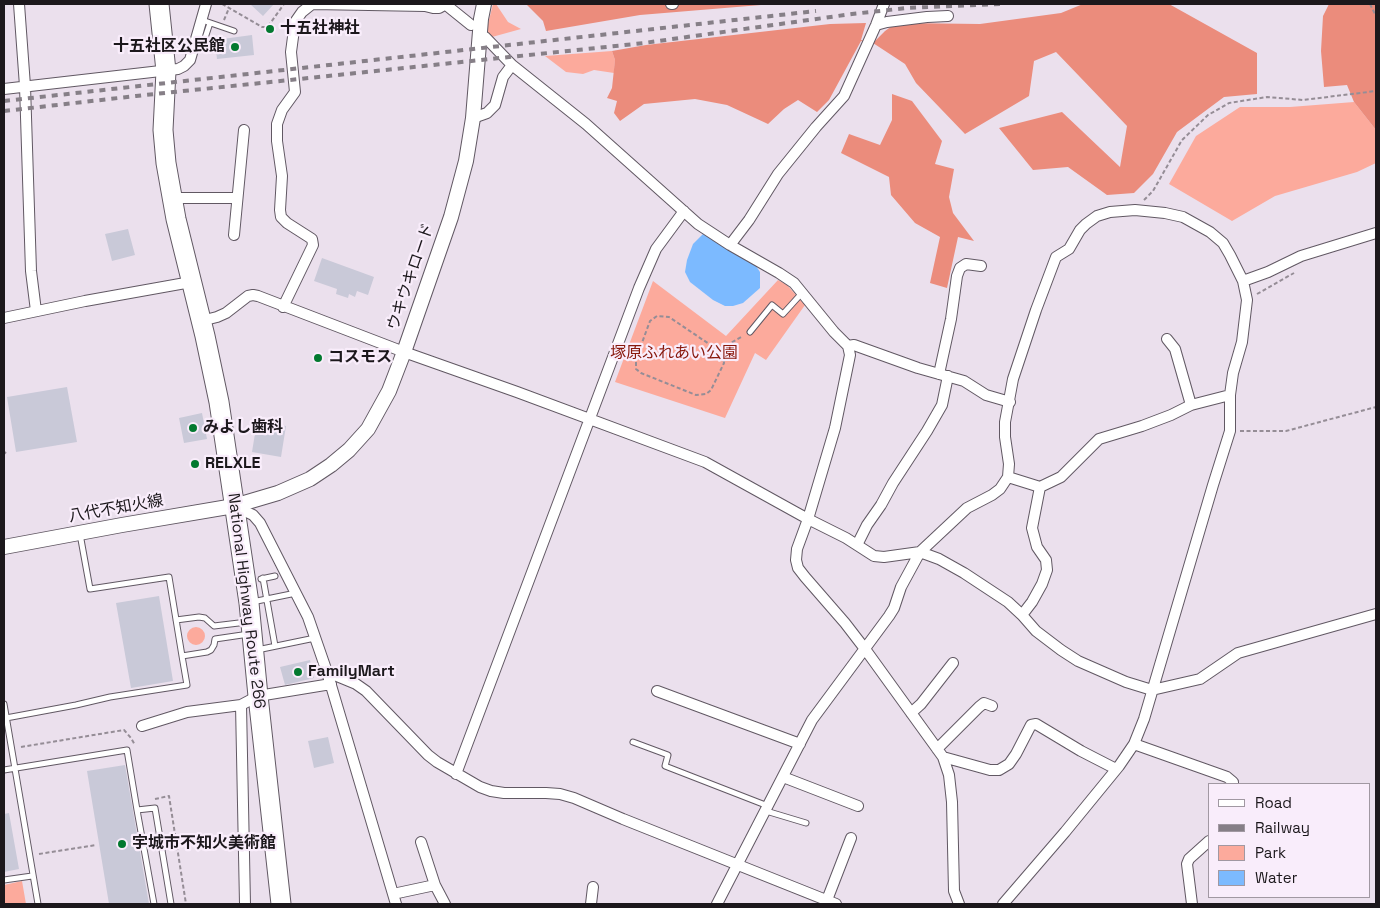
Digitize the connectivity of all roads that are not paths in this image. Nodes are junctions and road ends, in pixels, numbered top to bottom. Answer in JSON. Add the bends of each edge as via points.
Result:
{"nodes":[{"id":1,"x":19,"y":4,"type":"edge"},
{"id":2,"x":159,"y":4,"type":"edge"},
{"id":3,"x":206,"y":4,"type":"edge"},
{"id":4,"x":313,"y":4,"type":"edge"},
{"id":5,"x":446,"y":4,"type":"edge"},
{"id":6,"x":484,"y":4,"type":"edge"},
{"id":7,"x":884,"y":4,"type":"edge"},
{"id":8,"x":948,"y":16,"type":"dead end"},
{"id":9,"x":206,"y":21,"type":"junction"},
{"id":10,"x":471,"y":25,"type":"dead end"},
{"id":11,"x":876,"y":25,"type":"junction"},
{"id":12,"x":234,"y":31,"type":"dead end"},
{"id":13,"x":485,"y":37,"type":"dead end"},
{"id":14,"x":512,"y":65,"type":"junction"},
{"id":15,"x":166,"y":71,"type":"junction"},
{"id":16,"x":25,"y":86,"type":"junction"},
{"id":17,"x":4,"y":89,"type":"edge"},
{"id":18,"x":472,"y":118,"type":"junction"},
{"id":19,"x":244,"y":130,"type":"dead end"},
{"id":20,"x":172,"y":198,"type":"junction"},
{"id":21,"x":237,"y":198,"type":"junction"},
{"id":22,"x":684,"y":211,"type":"junction"},
{"id":23,"x":1376,"y":233,"type":"edge"},
{"id":24,"x":234,"y":235,"type":"dead end"},
{"id":25,"x":730,"y":245,"type":"junction"},
{"id":26,"x":981,"y":266,"type":"dead end"},
{"id":27,"x":1243,"y":281,"type":"junction"},
{"id":28,"x":191,"y":282,"type":"junction"},
{"id":29,"x":802,"y":293,"type":"junction"},
{"id":30,"x":283,"y":306,"type":"junction"},
{"id":31,"x":36,"y":311,"type":"junction"},
{"id":32,"x":4,"y":318,"type":"edge"},
{"id":33,"x":201,"y":321,"type":"junction"},
{"id":34,"x":750,"y":332,"type":"road end"},
{"id":35,"x":1167,"y":339,"type":"dead end"},
{"id":36,"x":848,"y":346,"type":"junction"},
{"id":37,"x":404,"y":352,"type":"junction"},
{"id":38,"x":944,"y":375,"type":"junction"},
{"id":39,"x":1230,"y":395,"type":"junction"},
{"id":40,"x":1010,"y":402,"type":"junction"},
{"id":41,"x":1192,"y":405,"type":"junction"},
{"id":42,"x":590,"y":419,"type":"junction"},
{"id":43,"x":1008,"y":477,"type":"junction"},
{"id":44,"x":1040,"y":487,"type":"junction"},
{"id":45,"x":234,"y":506,"type":"junction"},
{"id":46,"x":808,"y":520,"type":"junction"},
{"id":47,"x":80,"y":532,"type":"junction"},
{"id":48,"x":857,"y":545,"type":"junction"},
{"id":49,"x":4,"y":547,"type":"edge"},
{"id":50,"x":920,"y":552,"type":"junction"},
{"id":51,"x":275,"y":576,"type":"dead end"},
{"id":52,"x":296,"y":593,"type":"junction"},
{"id":53,"x":258,"y":601,"type":"junction"},
{"id":54,"x":1376,"y":614,"type":"edge"},
{"id":55,"x":1022,"y":615,"type":"junction"},
{"id":56,"x":176,"y":620,"type":"junction"},
{"id":57,"x":251,"y":636,"type":"junction"},
{"id":58,"x":316,"y":638,"type":"junction"},
{"id":59,"x":275,"y":646,"type":"junction"},
{"id":60,"x":865,"y":649,"type":"junction"},
{"id":61,"x":182,"y":656,"type":"junction"},
{"id":62,"x":952,"y":663,"type":"dead end"},
{"id":63,"x":327,"y":672,"type":"junction"},
{"id":64,"x":331,"y":684,"type":"junction"},
{"id":65,"x":1152,"y":690,"type":"junction"},
{"id":66,"x":656,"y":691,"type":"dead end"},
{"id":67,"x":258,"y":696,"type":"junction"},
{"id":68,"x":4,"y":704,"type":"edge"},
{"id":69,"x":240,"y":705,"type":"junction"},
{"id":70,"x":992,"y":706,"type":"dead end"},
{"id":71,"x":911,"y":713,"type":"junction"},
{"id":72,"x":6,"y":718,"type":"junction"},
{"id":73,"x":142,"y":726,"type":"dead end"},
{"id":74,"x":633,"y":742,"type":"dead end"},
{"id":75,"x":800,"y":744,"type":"junction"},
{"id":76,"x":1134,"y":744,"type":"junction"},
{"id":77,"x":940,"y":753,"type":"junction"},
{"id":78,"x":15,"y":769,"type":"junction"},
{"id":79,"x":1116,"y":769,"type":"junction"},
{"id":80,"x":4,"y":770,"type":"edge"},
{"id":81,"x":456,"y":774,"type":"junction"},
{"id":82,"x":783,"y":777,"type":"junction"},
{"id":83,"x":1233,"y":783,"type":"edge"},
{"id":84,"x":858,"y":806,"type":"dead end"},
{"id":85,"x":767,"y":808,"type":"junction"},
{"id":86,"x":137,"y":810,"type":"junction"},
{"id":87,"x":806,"y":823,"type":"dead end"},
{"id":88,"x":850,"y":838,"type":"dead end"},
{"id":89,"x":422,"y":842,"type":"dead end"},
{"id":90,"x":1208,"y":842,"type":"edge"},
{"id":91,"x":738,"y":864,"type":"junction"},
{"id":92,"x":32,"y":876,"type":"junction"},
{"id":93,"x":4,"y":880,"type":"edge"},
{"id":94,"x":434,"y":885,"type":"junction"},
{"id":95,"x":593,"y":887,"type":"dead end"},
{"id":96,"x":395,"y":899,"type":"edge"},
{"id":97,"x":832,"y":902,"type":"edge"},
{"id":98,"x":38,"y":904,"type":"edge"},
{"id":99,"x":154,"y":904,"type":"edge"},
{"id":100,"x":171,"y":904,"type":"edge"},
{"id":101,"x":245,"y":904,"type":"edge"},
{"id":102,"x":281,"y":904,"type":"edge"},
{"id":103,"x":445,"y":904,"type":"edge"},
{"id":104,"x":591,"y":904,"type":"edge"},
{"id":105,"x":718,"y":904,"type":"edge"},
{"id":106,"x":959,"y":904,"type":"edge"},
{"id":107,"x":1003,"y":904,"type":"edge"},
{"id":108,"x":1192,"y":904,"type":"edge"}],
"edges":[{"from":1,"to":16,"type":"street"},
{"from":2,"to":15,"type":"highway","name":"National Highway Route 266"},
{"from":3,"to":9,"type":"street"},
{"from":4,"to":5,"type":"street","via":[[440,8]]},
{"from":4,"to":30,"type":"street","via":[[295,22],[291,52],[295,92],[282,110],[277,124],[282,217],[312,239],[313,245]]},
{"from":5,"to":10,"type":"street"},
{"from":6,"to":18,"type":"street","name":"ウキウキロード"},
{"from":7,"to":11,"type":"street"},
{"from":8,"to":11,"type":"street"},
{"from":9,"to":12,"type":"lane"},
{"from":9,"to":15,"type":"street","via":[[190,60],[178,69]]},
{"from":11,"to":25,"type":"street","via":[[844,96],[778,174]]},
{"from":13,"to":14,"type":"street"},
{"from":14,"to":18,"type":"street","via":[[503,77],[495,106],[487,113]]},
{"from":14,"to":22,"type":"street","via":[[586,124]]},
{"from":15,"to":16,"type":"street"},
{"from":15,"to":20,"type":"highway","name":"National Highway Route 266","via":[[164,130]]},
{"from":16,"to":17,"type":"street"},
{"from":16,"to":31,"type":"street"},
{"from":18,"to":37,"type":"street","name":"ウキウキロード","via":[[466,161],[451,217]]},
{"from":19,"to":21,"type":"street"},
{"from":20,"to":21,"type":"street"},
{"from":20,"to":28,"type":"highway","name":"National Highway Route 266"},
{"from":21,"to":24,"type":"street"},
{"from":22,"to":25,"type":"street"},
{"from":22,"to":42,"type":"street","via":[[656,249]]},
{"from":23,"to":27,"type":"street","via":[[1301,256]]},
{"from":25,"to":29,"type":"street","via":[[779,273]]},
{"from":26,"to":38,"type":"street","via":[[966,264],[957,276]]},
{"from":27,"to":39,"type":"street","via":[[1247,300]]},
{"from":27,"to":40,"type":"street","via":[[1223,243],[1183,217],[1135,210],[1098,216],[1080,230],[1069,249],[1056,257],[1019,360]]},
{"from":28,"to":31,"type":"street"},
{"from":28,"to":33,"type":"highway","name":"National Highway Route 266"},
{"from":29,"to":34,"type":"lane","via":[[783,314],[772,305]]},
{"from":29,"to":36,"type":"street"},
{"from":30,"to":33,"type":"street","via":[[253,295],[226,313]]},
{"from":30,"to":37,"type":"street"},
{"from":31,"to":32,"type":"street"},
{"from":33,"to":45,"type":"highway","name":"National Highway Route 266","via":[[219,402]]},
{"from":35,"to":41,"type":"street","via":[[1175,349]]},
{"from":36,"to":38,"type":"street","via":[[854,345]]},
{"from":36,"to":46,"type":"street","via":[[850,355],[841,402]]},
{"from":37,"to":42,"type":"street"},
{"from":37,"to":45,"type":"street","name":"ウキウキロード","via":[[389,391],[368,429],[349,450],[310,479]]},
{"from":38,"to":40,"type":"street","via":[[964,381],[986,396]]},
{"from":38,"to":48,"type":"street","via":[[942,406]]},
{"from":39,"to":41,"type":"street"},
{"from":39,"to":65,"type":"street","via":[[1230,431]]},
{"from":40,"to":43,"type":"street","via":[[1005,438]]},
{"from":41,"to":44,"type":"street","via":[[1142,426],[1099,439],[1060,477]]},
{"from":42,"to":46,"type":"street","via":[[705,462]]},
{"from":42,"to":81,"type":"street"},
{"from":43,"to":44,"type":"street"},
{"from":43,"to":50,"type":"street","via":[[1000,489],[967,508]]},
{"from":44,"to":55,"type":"street","via":[[1032,528],[1047,570]]},
{"from":45,"to":47,"type":"street","name":"八代不知火線"},
{"from":45,"to":52,"type":"street","via":[[253,515],[260,524]]},
{"from":45,"to":53,"type":"highway","name":"National Highway Route 266"},
{"from":46,"to":48,"type":"street"},
{"from":46,"to":60,"type":"street","via":[[797,549],[798,568]]},
{"from":47,"to":49,"type":"street","name":"八代不知火線"},
{"from":47,"to":56,"type":"lane","via":[[90,589],[169,577]]},
{"from":48,"to":50,"type":"street","via":[[874,556]]},
{"from":50,"to":55,"type":"street","via":[[964,573]]},
{"from":50,"to":60,"type":"street","via":[[894,608]]},
{"from":51,"to":53,"type":"lane","via":[[261,579]]},
{"from":52,"to":53,"type":"lane"},
{"from":52,"to":58,"type":"street"},
{"from":53,"to":57,"type":"highway","name":"National Highway Route 266"},
{"from":53,"to":59,"type":"lane"},
{"from":54,"to":65,"type":"street","via":[[1238,653],[1200,678]]},
{"from":55,"to":65,"type":"street","via":[[1036,631],[1078,661]]},
{"from":56,"to":57,"type":"lane","via":[[205,618],[214,626]]},
{"from":56,"to":61,"type":"lane"},
{"from":57,"to":59,"type":"lane"},
{"from":57,"to":61,"type":"lane","via":[[215,639],[211,650]]},
{"from":57,"to":67,"type":"highway","name":"National Highway Route 266"},
{"from":58,"to":59,"type":"lane"},
{"from":58,"to":63,"type":"street"},
{"from":60,"to":71,"type":"street"},
{"from":60,"to":75,"type":"street","via":[[819,710]]},
{"from":61,"to":72,"type":"lane","via":[[187,686],[110,697]]},
{"from":62,"to":71,"type":"street"},
{"from":63,"to":64,"type":"street"},
{"from":63,"to":81,"type":"street","via":[[366,691],[428,754]]},
{"from":64,"to":67,"type":"street"},
{"from":64,"to":96,"type":"street"},
{"from":65,"to":76,"type":"street"},
{"from":66,"to":75,"type":"street"},
{"from":67,"to":69,"type":"street"},
{"from":67,"to":102,"type":"highway","name":"National Highway Route 266"},
{"from":68,"to":72,"type":"lane"},
{"from":69,"to":73,"type":"street","via":[[187,712]]},
{"from":69,"to":101,"type":"street"},
{"from":70,"to":77,"type":"street","via":[[984,703],[979,706]]},
{"from":71,"to":77,"type":"street"},
{"from":72,"to":78,"type":"lane"},
{"from":74,"to":85,"type":"lane","via":[[668,755],[664,766]]},
{"from":75,"to":82,"type":"street"},
{"from":76,"to":79,"type":"street"},
{"from":76,"to":83,"type":"street","via":[[1227,777]]},
{"from":77,"to":79,"type":"street","via":[[999,770],[1009,764],[1031,725],[1036,724]]},
{"from":77,"to":106,"type":"street","via":[[949,774],[954,891]]},
{"from":78,"to":80,"type":"lane"},
{"from":78,"to":86,"type":"lane","via":[[127,750]]},
{"from":78,"to":92,"type":"lane"},
{"from":79,"to":107,"type":"street"},
{"from":81,"to":91,"type":"street","via":[[491,791],[560,794],[574,798]]},
{"from":82,"to":84,"type":"street"},
{"from":82,"to":85,"type":"street"},
{"from":85,"to":87,"type":"lane"},
{"from":85,"to":91,"type":"street"},
{"from":86,"to":99,"type":"lane"},
{"from":86,"to":100,"type":"lane","via":[[155,808]]},
{"from":88,"to":97,"type":"street"},
{"from":89,"to":94,"type":"street"},
{"from":90,"to":108,"type":"street","via":[[1186,864]]},
{"from":91,"to":97,"type":"street"},
{"from":91,"to":105,"type":"street"},
{"from":92,"to":93,"type":"lane"},
{"from":92,"to":98,"type":"lane"},
{"from":94,"to":96,"type":"street"},
{"from":94,"to":103,"type":"street"},
{"from":95,"to":104,"type":"street"}]}
